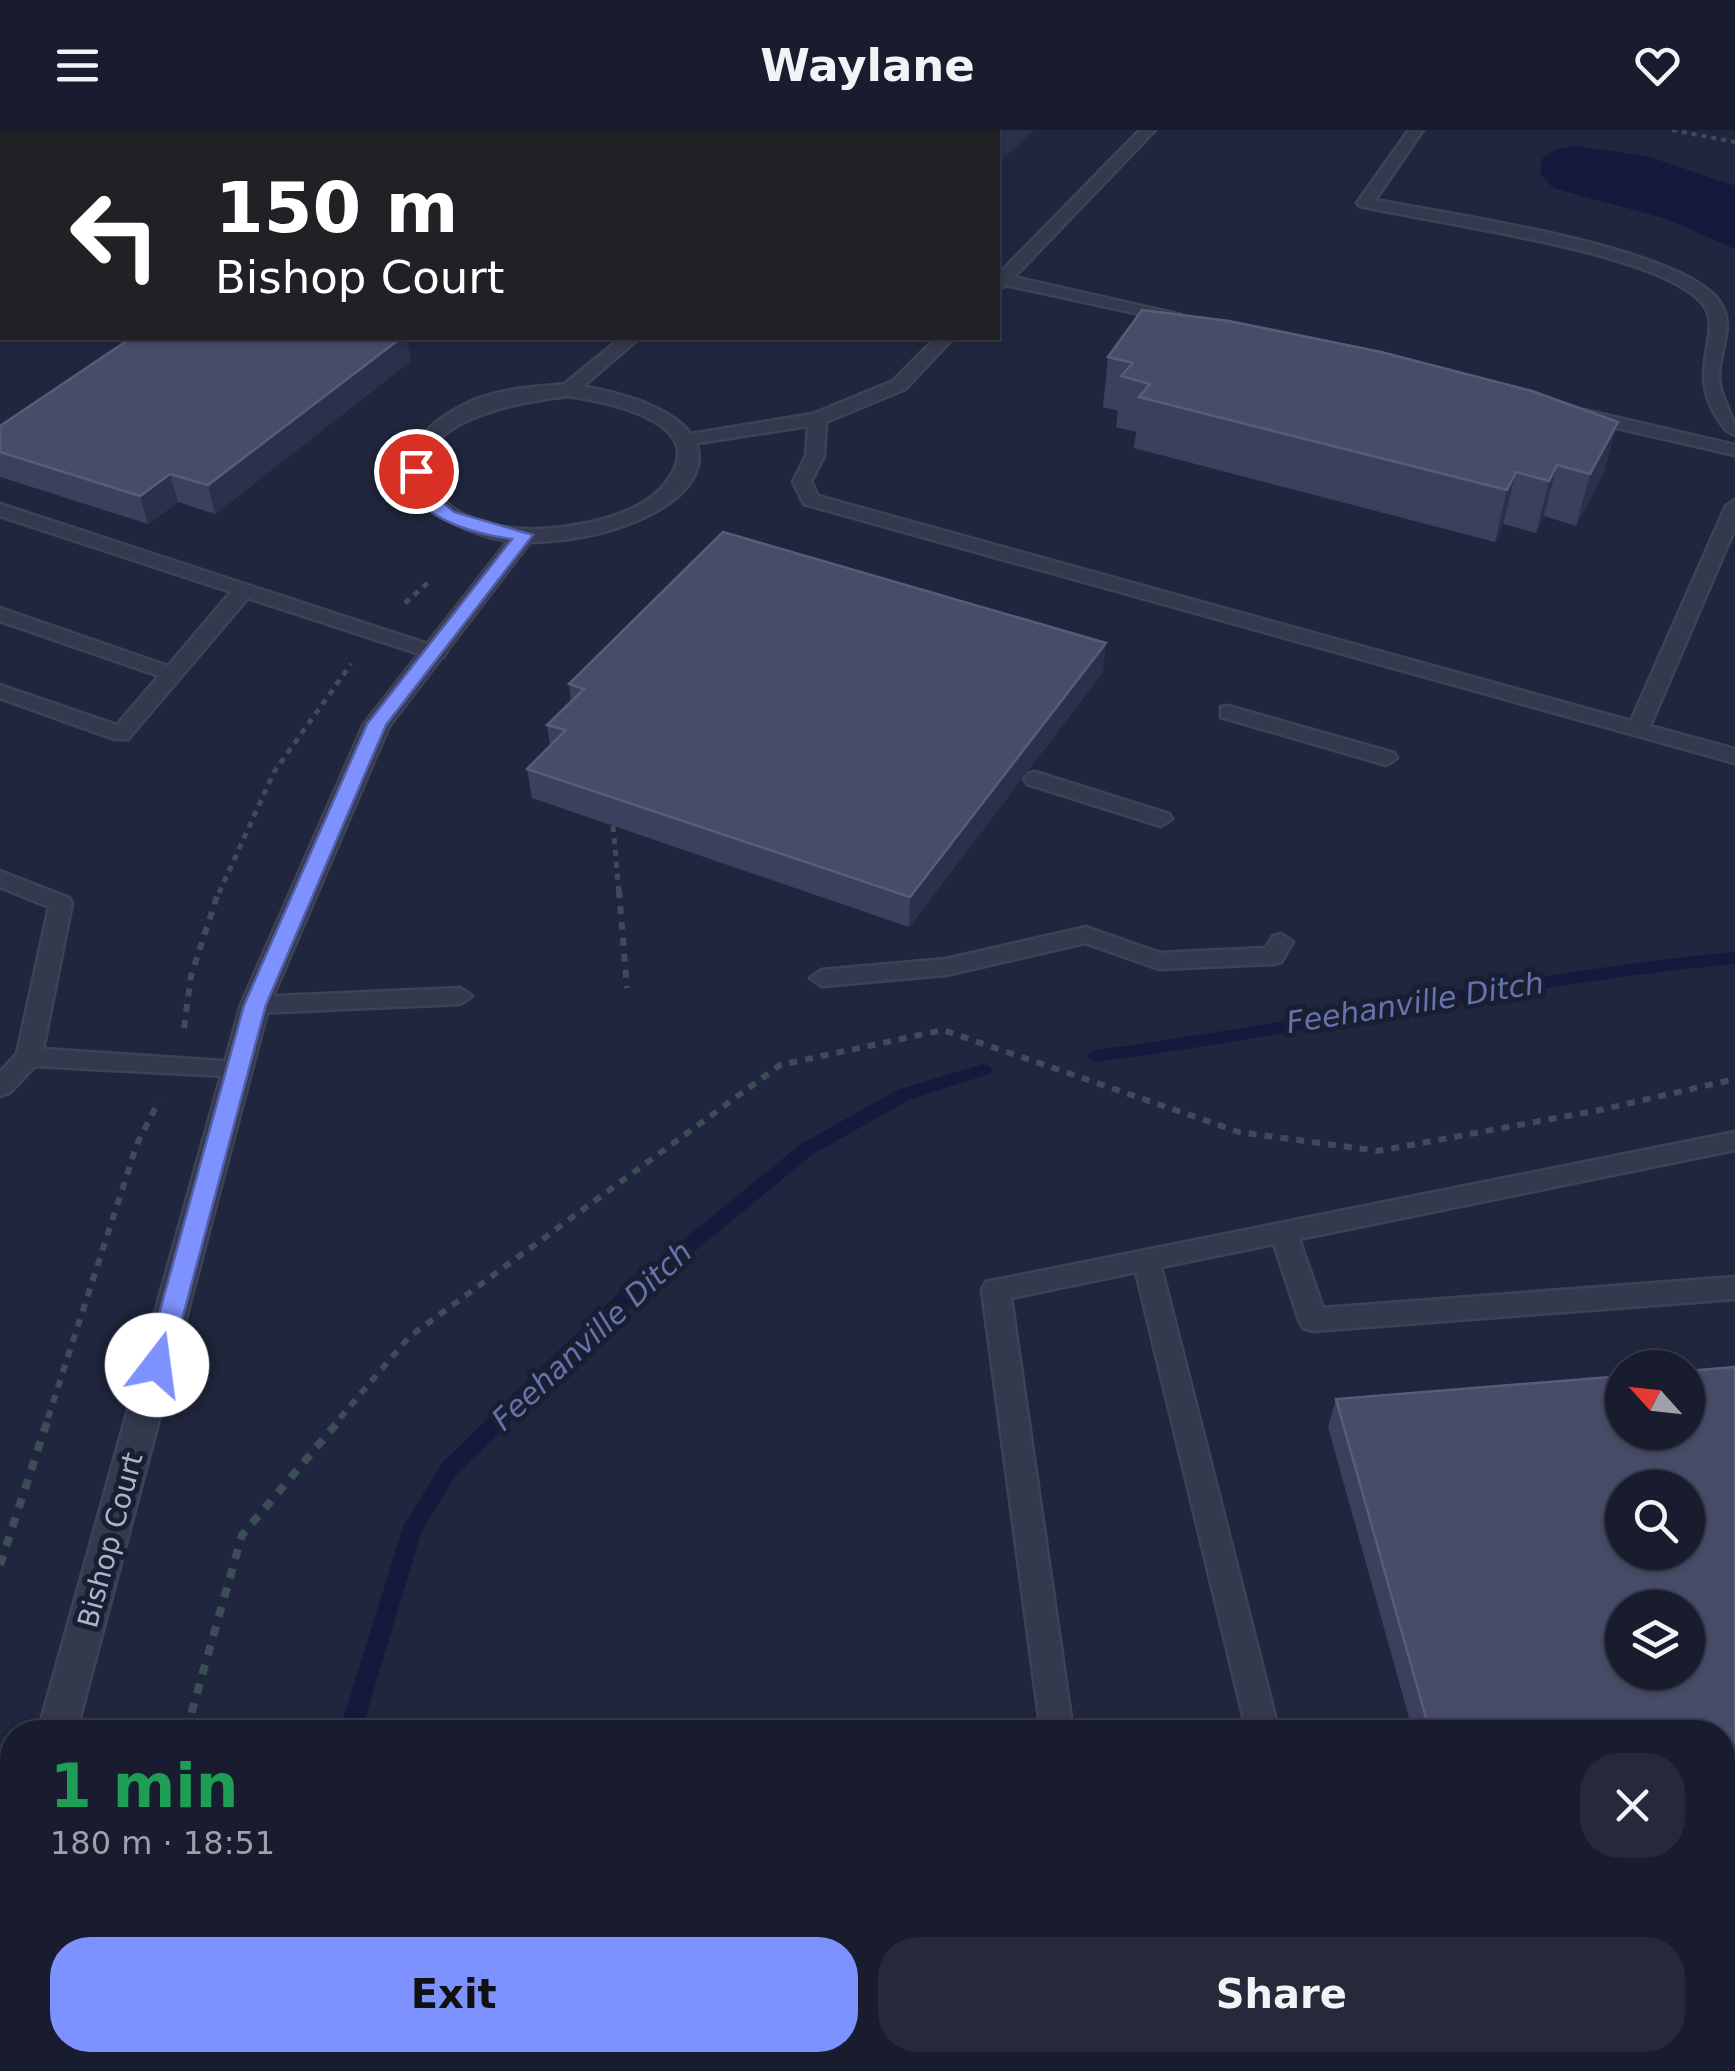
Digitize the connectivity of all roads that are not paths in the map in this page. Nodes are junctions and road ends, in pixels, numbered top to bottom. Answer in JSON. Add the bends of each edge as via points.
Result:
{"nodes":[{"id":1,"x":1148,"y":130,"type":"edge"},
{"id":2,"x":1416,"y":130,"type":"edge"},
{"id":3,"x":1000,"y":282,"type":"edge"},
{"id":4,"x":1195,"y":324,"type":"edge"},
{"id":5,"x":629,"y":340,"type":"edge"},
{"id":6,"x":943,"y":340,"type":"edge"},
{"id":7,"x":568,"y":390,"type":"junction"},
{"id":8,"x":1562,"y":410,"type":"edge"},
{"id":9,"x":817,"y":419,"type":"junction"},
{"id":10,"x":1735,"y":430,"type":"edge"},
{"id":11,"x":685,"y":440,"type":"junction"},
{"id":12,"x":1735,"y":450,"type":"edge"},
{"id":13,"x":0,"y":510,"type":"edge"},
{"id":14,"x":1733,"y":516,"type":"edge"},
{"id":15,"x":524,"y":535,"type":"junction"},
{"id":16,"x":244,"y":590,"type":"junction"},
{"id":17,"x":0,"y":614,"type":"edge"},
{"id":18,"x":436,"y":653,"type":"junction"},
{"id":19,"x":172,"y":674,"type":"junction"},
{"id":20,"x":0,"y":692,"type":"edge"},
{"id":21,"x":1228,"y":712,"type":"dead end"},
{"id":22,"x":1638,"y":729,"type":"junction"},
{"id":23,"x":1735,"y":756,"type":"edge"},
{"id":24,"x":1386,"y":758,"type":"dead end"},
{"id":25,"x":1035,"y":779,"type":"dead end"},
{"id":26,"x":1160,"y":819,"type":"dead end"},
{"id":27,"x":0,"y":878,"type":"edge"},
{"id":28,"x":1281,"y":942,"type":"dead end"},
{"id":29,"x":822,"y":978,"type":"dead end"},
{"id":30,"x":460,"y":996,"type":"dead end"},
{"id":31,"x":255,"y":1005,"type":"junction"},
{"id":32,"x":29,"y":1057,"type":"junction"},
{"id":33,"x":238,"y":1071,"type":"junction"},
{"id":34,"x":0,"y":1087,"type":"edge"},
{"id":35,"x":1735,"y":1141,"type":"edge"},
{"id":36,"x":1283,"y":1232,"type":"junction"},
{"id":37,"x":1146,"y":1260,"type":"junction"},
{"id":38,"x":1735,"y":1288,"type":"edge"},
{"id":39,"x":60,"y":1720,"type":"edge"},
{"id":40,"x":1055,"y":1720,"type":"edge"},
{"id":41,"x":1260,"y":1720,"type":"edge"}],
"edges":[{"from":1,"to":3,"type":"lane"},
{"from":2,"to":10,"type":"lane","via":[[1365,203],[1642,262],[1688,280],[1712,302],[1722,328],[1708,380]]},
{"from":3,"to":4,"type":"lane"},
{"from":5,"to":7,"type":"lane"},
{"from":6,"to":9,"type":"lane","via":[[899,385]]},
{"from":7,"to":11,"type":"street","via":[[643,404],[670,420]]},
{"from":7,"to":15,"type":"street","via":[[494,402],[446,423],[423,446],[416,471],[424,495],[448,516]]},
{"from":8,"to":12,"type":"lane"},
{"from":9,"to":11,"type":"lane"},
{"from":9,"to":22,"type":"lane","via":[[815,456],[802,482],[811,500]]},
{"from":11,"to":15,"type":"street","via":[[688,464],[676,487],[650,508],[599,528]]},
{"from":13,"to":16,"type":"lane"},
{"from":14,"to":22,"type":"lane"},
{"from":15,"to":18,"type":"street","name":"Bishop Court"},
{"from":16,"to":18,"type":"lane"},
{"from":16,"to":19,"type":"lane"},
{"from":17,"to":19,"type":"lane"},
{"from":18,"to":31,"type":"street","name":"Bishop Court","via":[[377,724]]},
{"from":19,"to":20,"type":"lane","via":[[122,734]]},
{"from":21,"to":24,"type":"lane"},
{"from":22,"to":23,"type":"lane"},
{"from":25,"to":26,"type":"lane"},
{"from":27,"to":32,"type":"lane","via":[[61,903]]},
{"from":28,"to":29,"type":"lane","via":[[1273,956],[1159,961],[1086,935],[946,966]]},
{"from":30,"to":31,"type":"lane"},
{"from":31,"to":33,"type":"street","name":"Bishop Court"},
{"from":32,"to":33,"type":"lane"},
{"from":32,"to":34,"type":"lane"},
{"from":33,"to":39,"type":"street","name":"Bishop Court"},
{"from":35,"to":36,"type":"lane"},
{"from":36,"to":37,"type":"lane"},
{"from":36,"to":38,"type":"lane","via":[[1313,1320]]},
{"from":37,"to":40,"type":"lane","via":[[996,1290]]},
{"from":37,"to":41,"type":"lane"}]}
